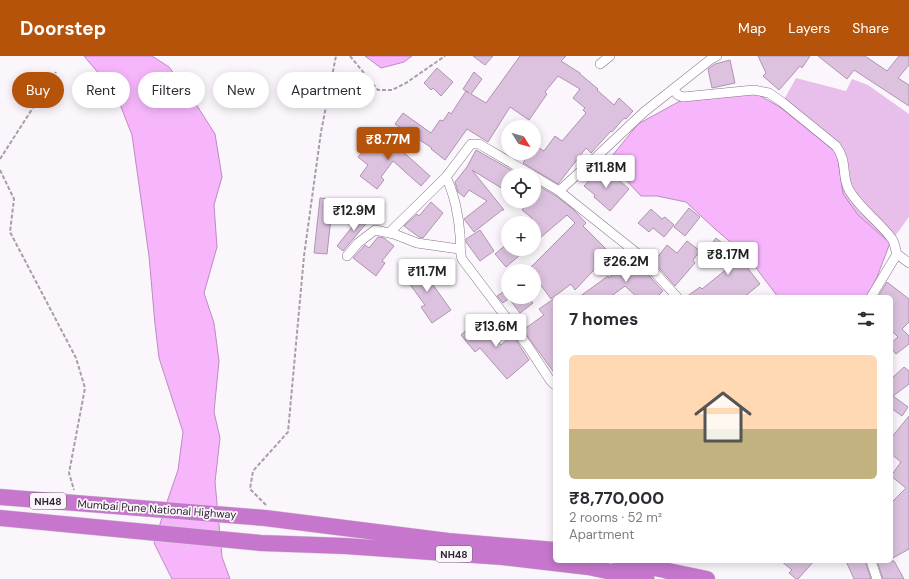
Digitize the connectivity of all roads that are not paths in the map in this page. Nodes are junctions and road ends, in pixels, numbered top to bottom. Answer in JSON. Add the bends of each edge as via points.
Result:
{"nodes":[{"id":1,"x":610,"y":56,"type":"edge"},
{"id":2,"x":717,"y":56,"type":"edge"},
{"id":3,"x":600,"y":64,"type":"dead end"},
{"id":4,"x":674,"y":88,"type":"junction"},
{"id":5,"x":520,"y":168,"type":"edge"},
{"id":6,"x":446,"y":177,"type":"junction"},
{"id":7,"x":541,"y":181,"type":"edge"},
{"id":8,"x":559,"y":191,"type":"junction"},
{"id":9,"x":389,"y":233,"type":"junction"},
{"id":10,"x":459,"y":249,"type":"junction"},
{"id":11,"x":897,"y":254,"type":"junction"},
{"id":12,"x":348,"y":256,"type":"dead end"},
{"id":13,"x":909,"y":263,"type":"edge"},
{"id":14,"x":675,"y":295,"type":"edge"},
{"id":15,"x":872,"y":295,"type":"edge"},
{"id":16,"x":553,"y":383,"type":"edge"},
{"id":17,"x":0,"y":497,"type":"edge"},
{"id":18,"x":0,"y":518,"type":"edge"},
{"id":19,"x":553,"y":550,"type":"edge"},
{"id":20,"x":553,"y":563,"type":"edge"},
{"id":21,"x":554,"y":563,"type":"edge"},
{"id":22,"x":629,"y":563,"type":"edge"},
{"id":23,"x":872,"y":563,"type":"edge"},
{"id":24,"x":661,"y":570,"type":"edge"},
{"id":25,"x":646,"y":579,"type":"edge"},
{"id":26,"x":707,"y":579,"type":"edge"},
{"id":27,"x":877,"y":579,"type":"edge"}],
"edges":[{"from":1,"to":3,"type":"street"},
{"from":2,"to":4,"type":"street"},
{"from":4,"to":8,"type":"street","via":[[644,112]]},
{"from":4,"to":11,"type":"street","via":[[683,97],[754,90],[769,93],[782,102],[836,146],[843,160],[849,191],[893,240]]},
{"from":5,"to":6,"type":"street","via":[[475,143],[471,144]]},
{"from":6,"to":9,"type":"street"},
{"from":6,"to":10,"type":"street","via":[[455,204],[460,235]]},
{"from":7,"to":8,"type":"street"},
{"from":8,"to":14,"type":"street","via":[[638,254]]},
{"from":9,"to":10,"type":"street","via":[[418,243]]},
{"from":9,"to":12,"type":"street","via":[[375,230],[358,243]]},
{"from":10,"to":16,"type":"street","via":[[462,259]]},
{"from":11,"to":13,"type":"street"},
{"from":11,"to":15,"type":"street"},
{"from":17,"to":19,"type":"highway","name":"Mumbai Pune National Highway","number":"NH48","via":[[265,518],[448,541]]},
{"from":18,"to":20,"type":"highway","name":"Mumbai Pune National Highway","number":"NH48","via":[[261,543],[345,546]]},
{"from":21,"to":25,"type":"highway","name":"Mumbai Pune National Highway","number":"NH48"},
{"from":22,"to":24,"type":"highway"},
{"from":23,"to":27,"type":"street"},
{"from":24,"to":26,"type":"highway"}]}
